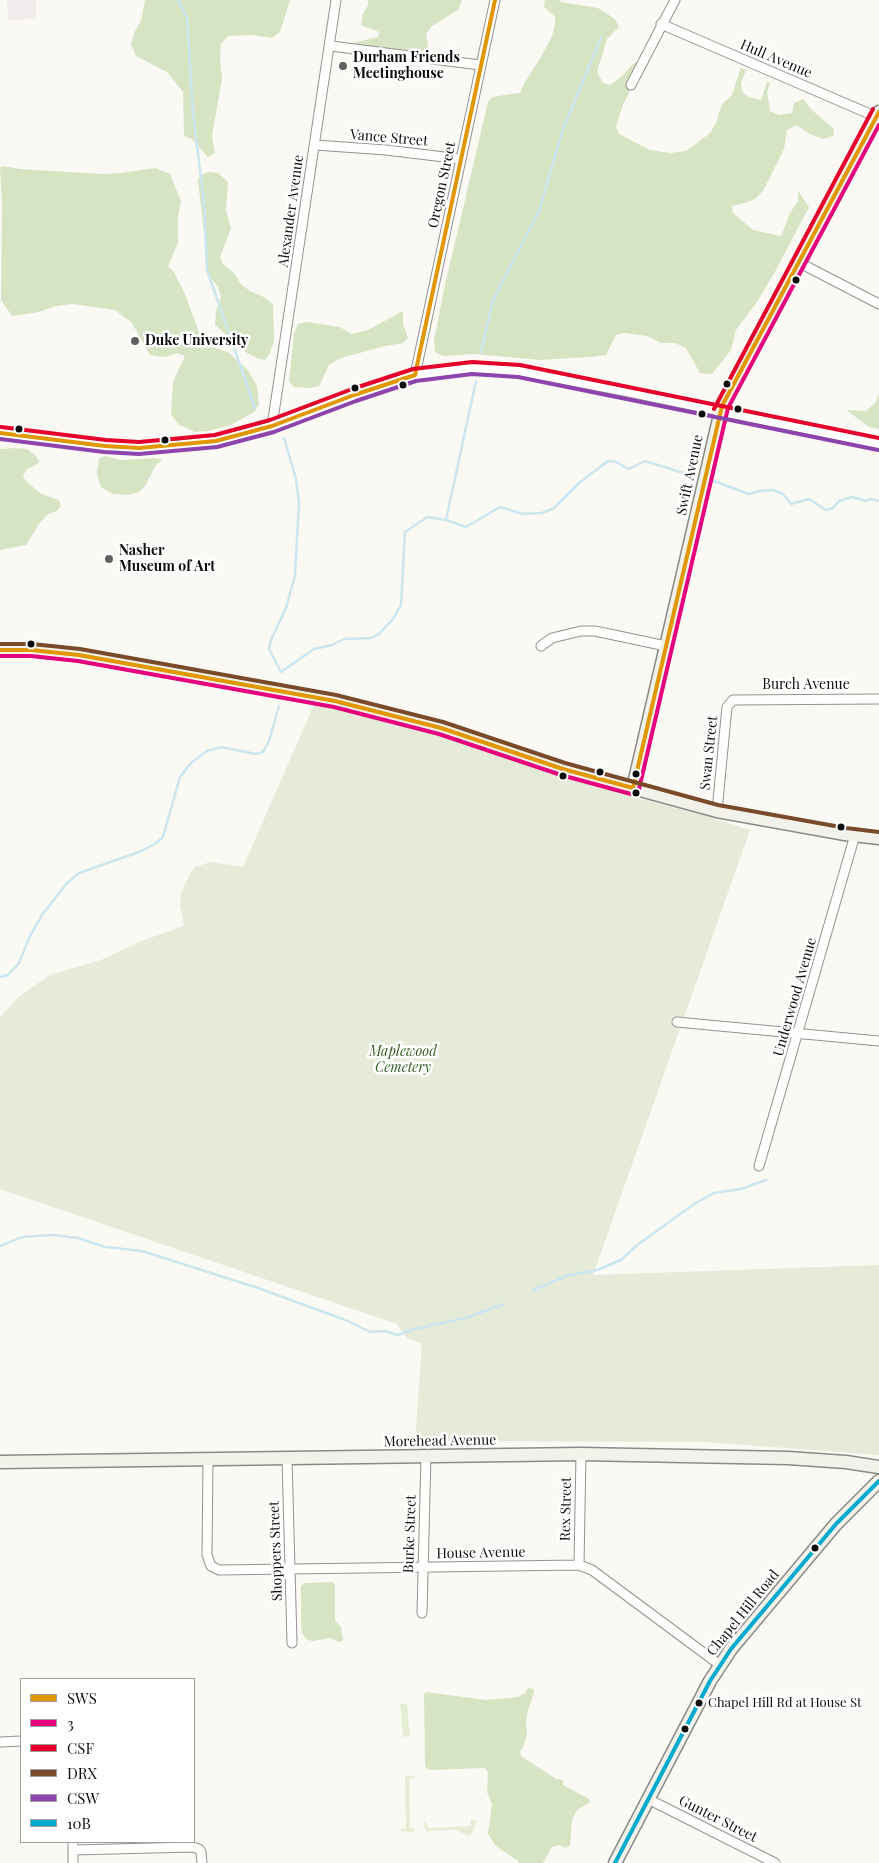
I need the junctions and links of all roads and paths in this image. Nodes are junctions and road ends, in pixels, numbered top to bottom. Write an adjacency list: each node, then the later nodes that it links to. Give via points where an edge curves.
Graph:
1 (336, 0): 5 (street, Alexander Avenue)
2 (495, 0): 6 (street, Oregon Street)
3 (674, 0): 4 (street)
4 (662, 24): 7 (street); 8 (street, Hull Avenue)
5 (331, 46): 6 (street); 9 (street, Alexander Avenue)
6 (480, 65): 10 (street, Oregon Street)
7 (631, 85)
8 (878, 116): 11 (street, Swift Avenue)
9 (314, 145): 10 (street, Vance Street); 15 (street, Alexander Avenue)
10 (462, 159): 13 (street, Oregon Street)
11 (798, 262): 12 (street); 14 (street, Swift Avenue)
12 (879, 304)
13 (415, 375): 14 (street, via 472,368 519,371); 15 (street, via 354,394)
14 (720, 412): 17 (street); 19 (street, Swift Avenue)
15 (272, 426): 16 (street, via 216,441 139,448)
16 (0, 433)
17 (879, 444)
18 (542, 646): 19 (street, via 552,638 595,631)
19 (666, 646): 23 (street, Swift Avenue)
20 (0, 650): 23 (street, via 79,654 335,701 441,728 563,769)
21 (879, 699): 22 (street, Burch Avenue)
22 (733, 700): 24 (street, Swan Street, via 728,707)
23 (633, 788): 24 (street)
24 (717, 810): 25 (street)
25 (855, 835): 26 (street); 28 (street, Underwood Avenue)
26 (879, 838)
27 (677, 1022): 28 (street)
28 (798, 1034): 29 (street); 30 (street, Underwood Avenue)
29 (879, 1041)
30 (759, 1166)
31 (581, 1454): 32 (street, Morehead Avenue); 36 (street, Morehead Avenue, via 788,1458); 40 (street, Rex Street)
32 (426, 1456): 34 (street, Morehead Avenue); 41 (street, Burke Street)
33 (208, 1458): 34 (street, Morehead Avenue); 35 (street, Morehead Avenue); 42 (street, House Avenue, via 207,1555 211,1566 219,1570)
34 (286, 1458): 42 (street, Shoppers Street)
35 (0, 1462)
36 (879, 1467)
37 (879, 1481): 39 (street, Chapel Hill Road)
38 (879, 1490): 39 (street)
39 (858, 1501): 45 (street, Chapel Hill Road)
40 (578, 1565): 41 (street, House Avenue); 45 (street, House Avenue, via 592,1570)
41 (423, 1568): 42 (street, House Avenue); 43 (street, Burke Street)
42 (290, 1570): 44 (street, Shoppers Street)
43 (422, 1613)
44 (292, 1643)
45 (720, 1665): 48 (street, Chapel Hill Road)
46 (20, 1741): 47 (street)
47 (0, 1742)
48 (648, 1799): 52 (street, Chapel Hill Road); 53 (street, Gunter Street)
49 (73, 1846): 50 (street); 51 (street, via 192,1846 199,1849)
50 (73, 1863)
51 (202, 1863)
52 (615, 1863)
53 (775, 1863)

